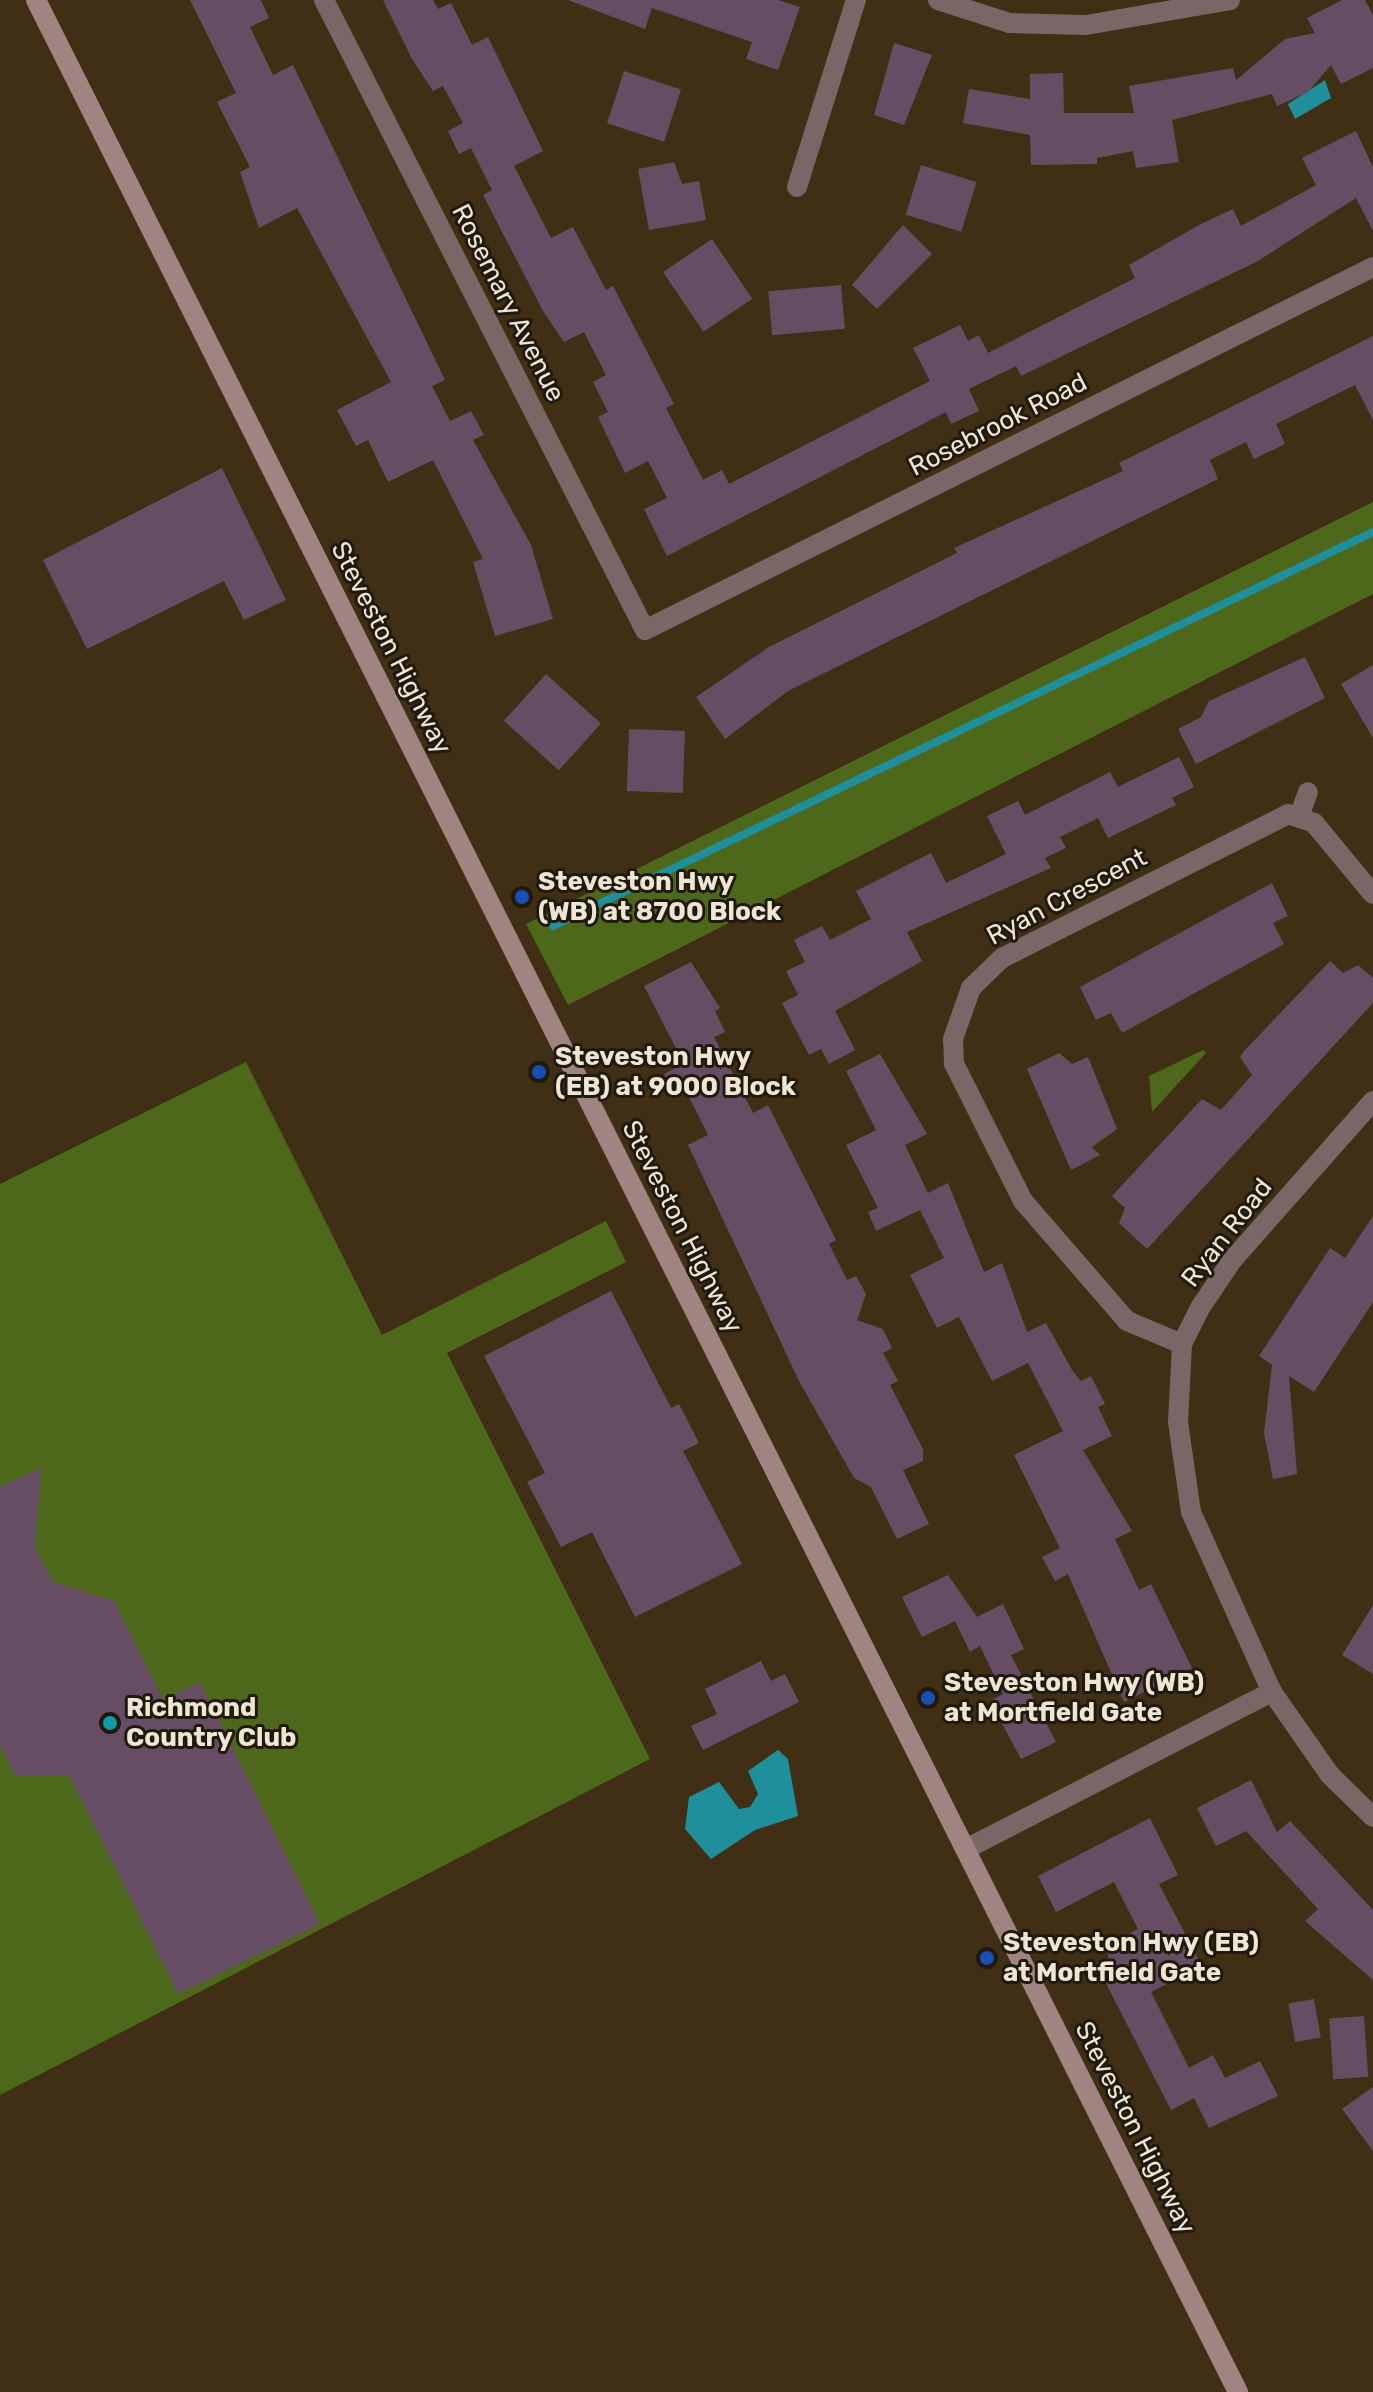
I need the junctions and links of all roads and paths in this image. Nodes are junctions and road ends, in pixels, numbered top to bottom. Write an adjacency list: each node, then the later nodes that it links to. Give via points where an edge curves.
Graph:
1 (36, 0): 16 (main road, Steveston Highway)
2 (324, 0): 8 (street, Rosemary Avenue)
3 (856, 0): 6 (street)
4 (938, 0): 5 (street, via 1009,23 1086,25)
5 (1230, 0)
6 (797, 187)
7 (1373, 267): 8 (street, Rosebrook Road)
8 (645, 630)
9 (1308, 792): 10 (street)
10 (1300, 814): 11 (street); 13 (street, Ryan Crescent, via 1279,817 994,963 971,988 953,1039 954,1064 1032,1213 1127,1321)
11 (1373, 894)
12 (1373, 1101): 13 (street, Ryan Road, via 1233,1259)
13 (1182, 1344): 14 (street, Ryan Road, via 1178,1422 1191,1512)
14 (1272, 1692): 15 (street, Ryan Road, via 1330,1775); 16 (street)
15 (1373, 1817)
16 (966, 1849): 17 (main road, Steveston Highway)
17 (1238, 2392)

